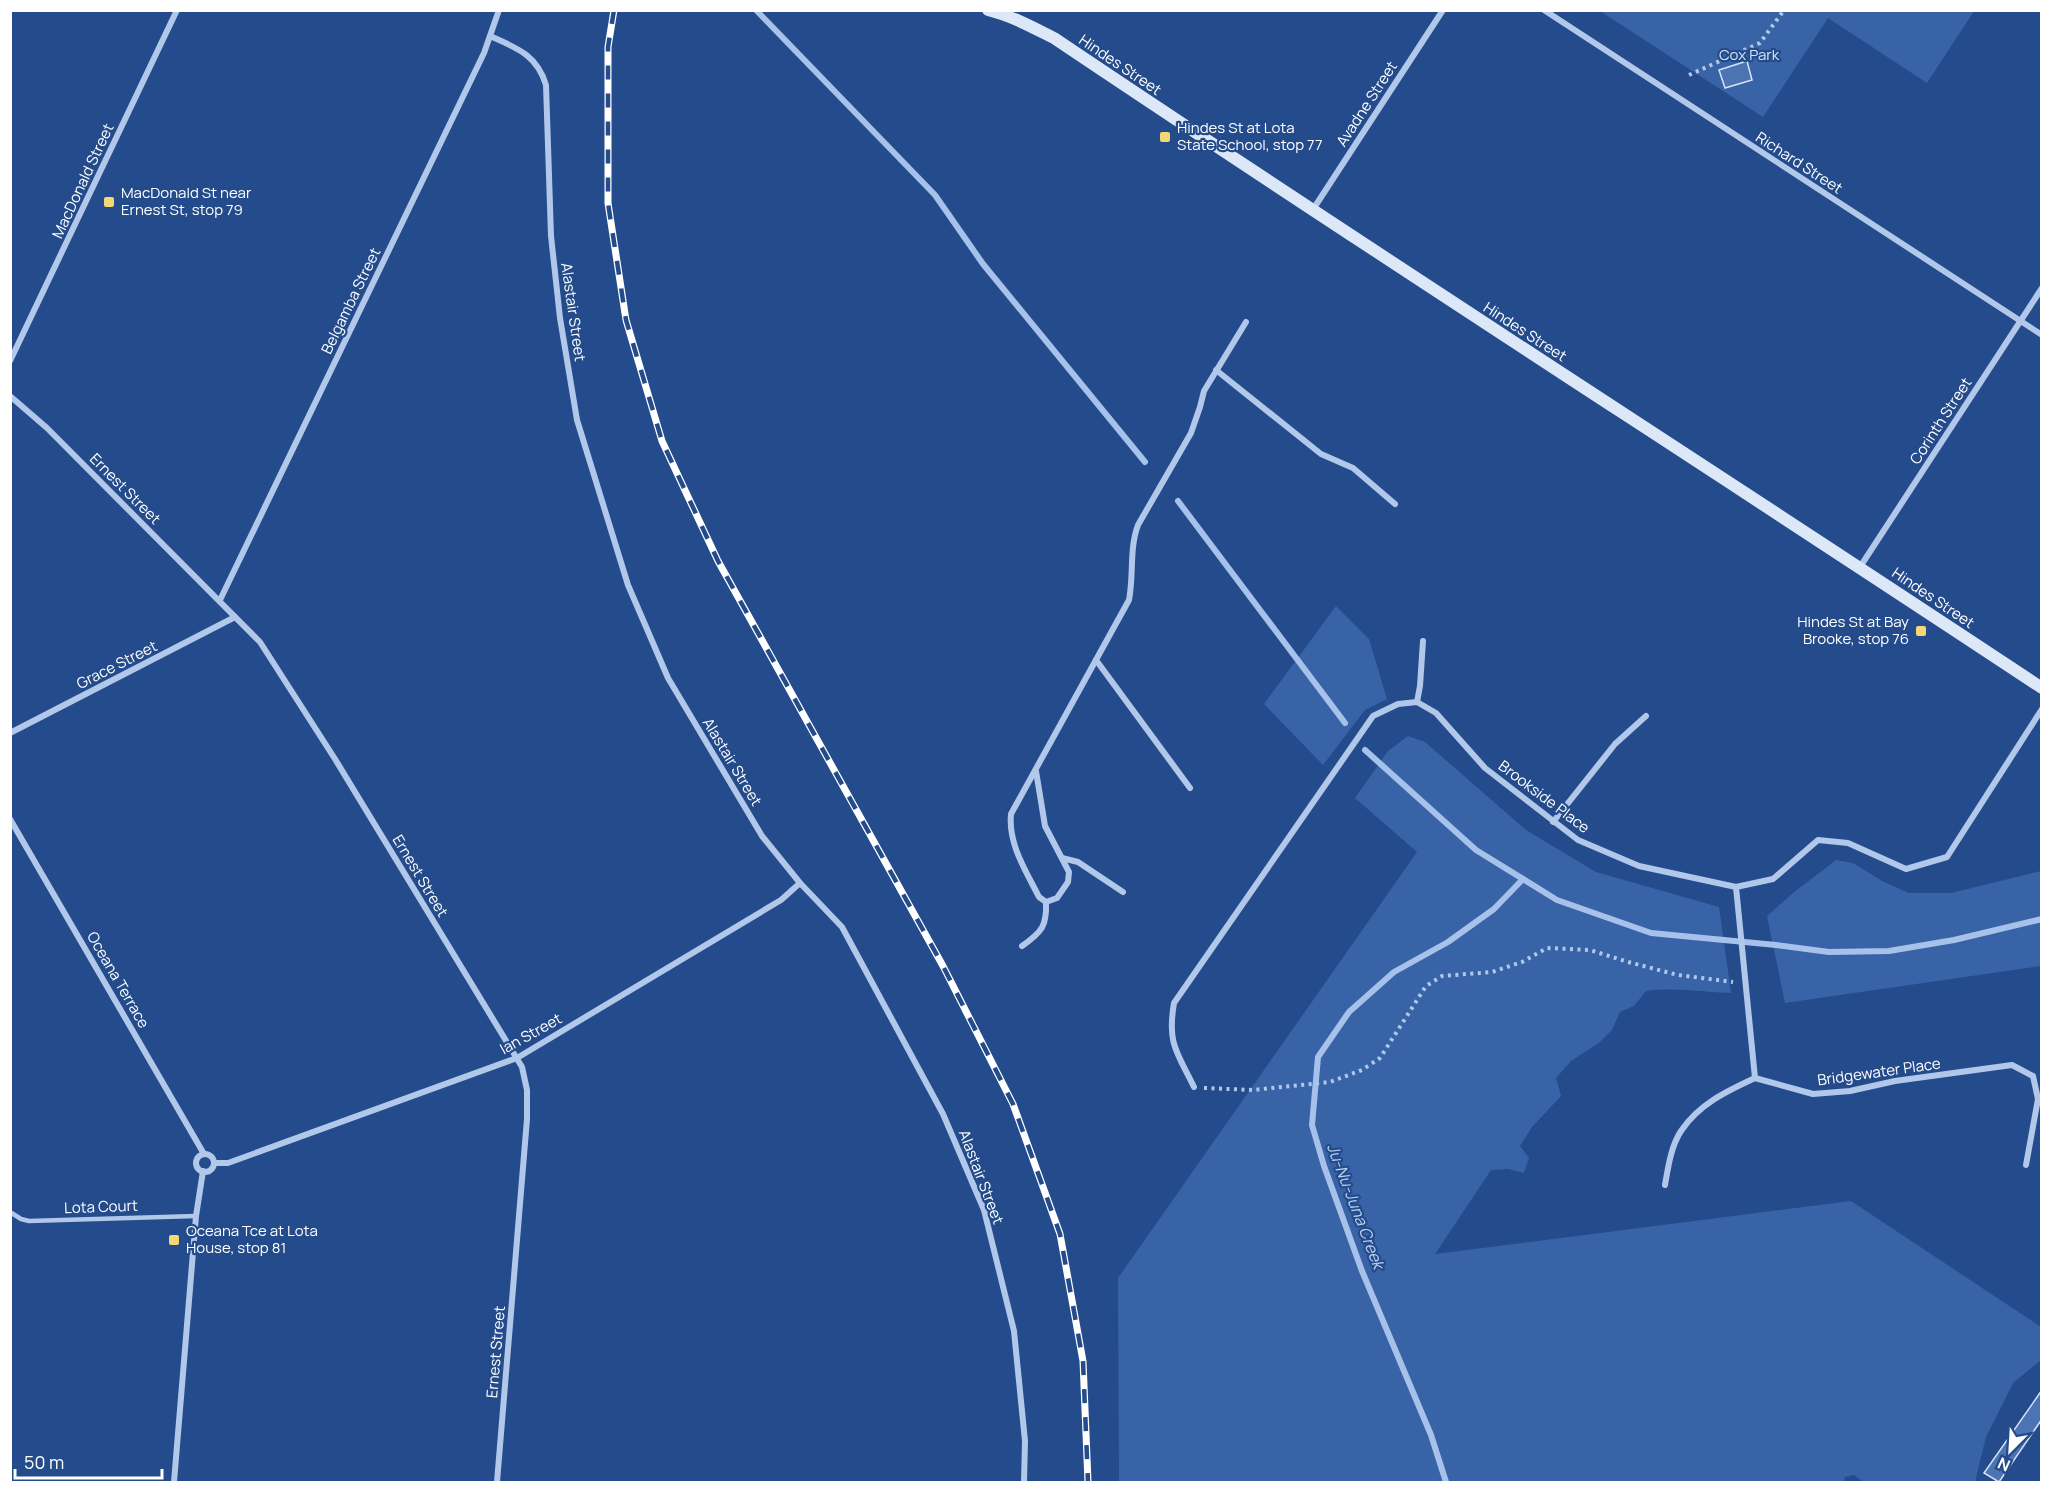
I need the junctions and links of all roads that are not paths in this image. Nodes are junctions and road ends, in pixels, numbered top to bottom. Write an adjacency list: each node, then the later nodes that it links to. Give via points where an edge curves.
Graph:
1 (177, 10): 12 (street, MacDonald Street)
2 (499, 10): 6 (street, Belgamba Street)
3 (988, 10): 7 (street, Hindes Street, via 1054,38)
4 (1443, 10): 7 (street, Avadne Street)
5 (1544, 10): 9 (street, Richard Street)
6 (490, 36): 17 (street, Belgamba Street); 31 (street, Alastair Street, via 531,57 546,85 551,236 560,318 577,420 628,585 668,678 762,836)
7 (1312, 211): 16 (street, Hindes Street)
8 (2042, 288): 9 (street, Corinth Street)
9 (2020, 321): 11 (street, Richard Street); 16 (street, Corinth Street)
10 (1246, 322): 13 (street)
11 (2042, 335)
12 (10, 361)
13 (1216, 370): 15 (street, via 1321,454 1353,468); 20 (street, via 1203,391 1191,433 1138,525 1129,600)
14 (10, 396): 17 (street, Ernest Street)
15 (1395, 504)
16 (1860, 567): 21 (street, Hindes Street)
17 (220, 600): 18 (street, Ernest Street)
18 (235, 617): 25 (street, Grace Street); 36 (street, Ernest Street, via 260,642 335,759)
19 (1423, 641): 22 (street)
20 (1096, 660): 26 (street); 27 (street)
21 (2042, 688)
22 (1417, 702): 29 (street, Brookside Place, via 1436,713 1485,768); 38 (street, via 1398,704 1373,717 1174,1003 1172,1042)
23 (2042, 709): 32 (street, Brookside Place, via 1947,857 1906,869 1848,843 1818,840 1773,879)
24 (1646, 716): 29 (street, via 1615,744)
25 (10, 734)
26 (1036, 771): 30 (street, via 1045,825); 34 (street, via 1011,814 1010,827 1029,877)
27 (1190, 788)
28 (10, 819): 39 (street, Oceana Terrace)
29 (1553, 822): 32 (street, Brookside Place, via 1578,840 1639,866)
30 (1062, 858): 33 (street, via 1078,862); 34 (street, via 1070,872 1068,882 1057,898)
31 (800, 883): 36 (street, Ian Street, via 781,900); 48 (street, Alastair Street, via 842,927 943,1114 984,1210 1014,1331 1025,1441)
32 (1736, 887): 37 (street)
33 (1123, 892)
34 (1046, 902): 35 (street, via 1046,920 1036,936)
35 (1022, 946)
36 (517, 1058): 40 (street, Ian Street, via 228,1163); 47 (street, Ernest Street, via 527,1090 527,1119)
37 (1755, 1078): 41 (street, Bridgewater Place, via 1813,1094 2012,1065 2033,1076 2038,1099); 43 (street, via 1720,1094 1680,1132)
38 (1194, 1087)
39 (204, 1154): 40 (street); 42 (street, via 196,1161)
40 (214, 1163): 42 (street, via 209,1171)
41 (2026, 1165)
42 (203, 1171): 45 (street)
43 (1665, 1185)
44 (10, 1212): 45 (lane, Lota Court, via 29,1221)
45 (196, 1216): 46 (street)
46 (174, 1482)
47 (497, 1482)
48 (1024, 1482)

